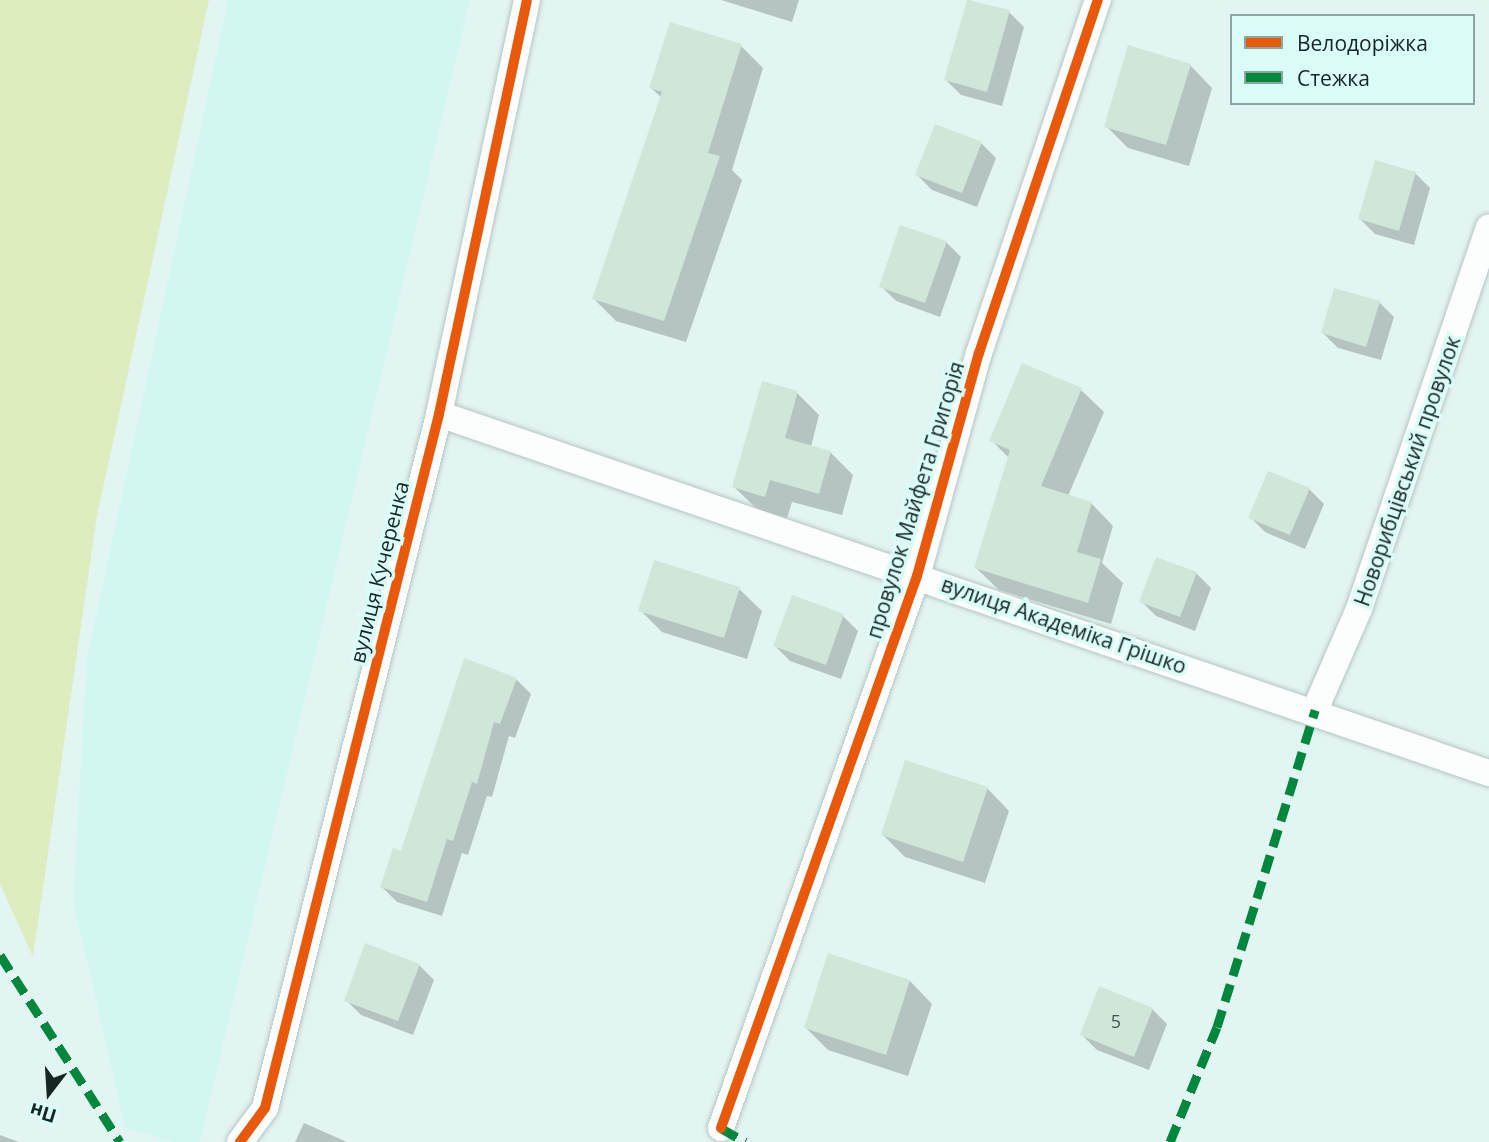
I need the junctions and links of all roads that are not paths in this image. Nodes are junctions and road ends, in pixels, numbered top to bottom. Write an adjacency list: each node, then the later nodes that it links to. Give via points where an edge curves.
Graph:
1 (527, 0): 4 (street, вулиця Кучеренка)
2 (1098, 0): 5 (street, провулок Майфета Григорія, via 979,353)
3 (1489, 228): 6 (street, Новорибцівський провулок, via 1359,608)
4 (439, 414): 5 (street, вулиця Академіка Грішко); 9 (street, вулиця Кучеренка, via 265,1108)
5 (917, 576): 6 (street, вулиця Академіка Грішко); 8 (street, провулок Майфета Григорія)
6 (1315, 710): 7 (street, вулиця Академіка Грішко)
7 (1489, 773)
8 (721, 1128)
9 (240, 1142)

